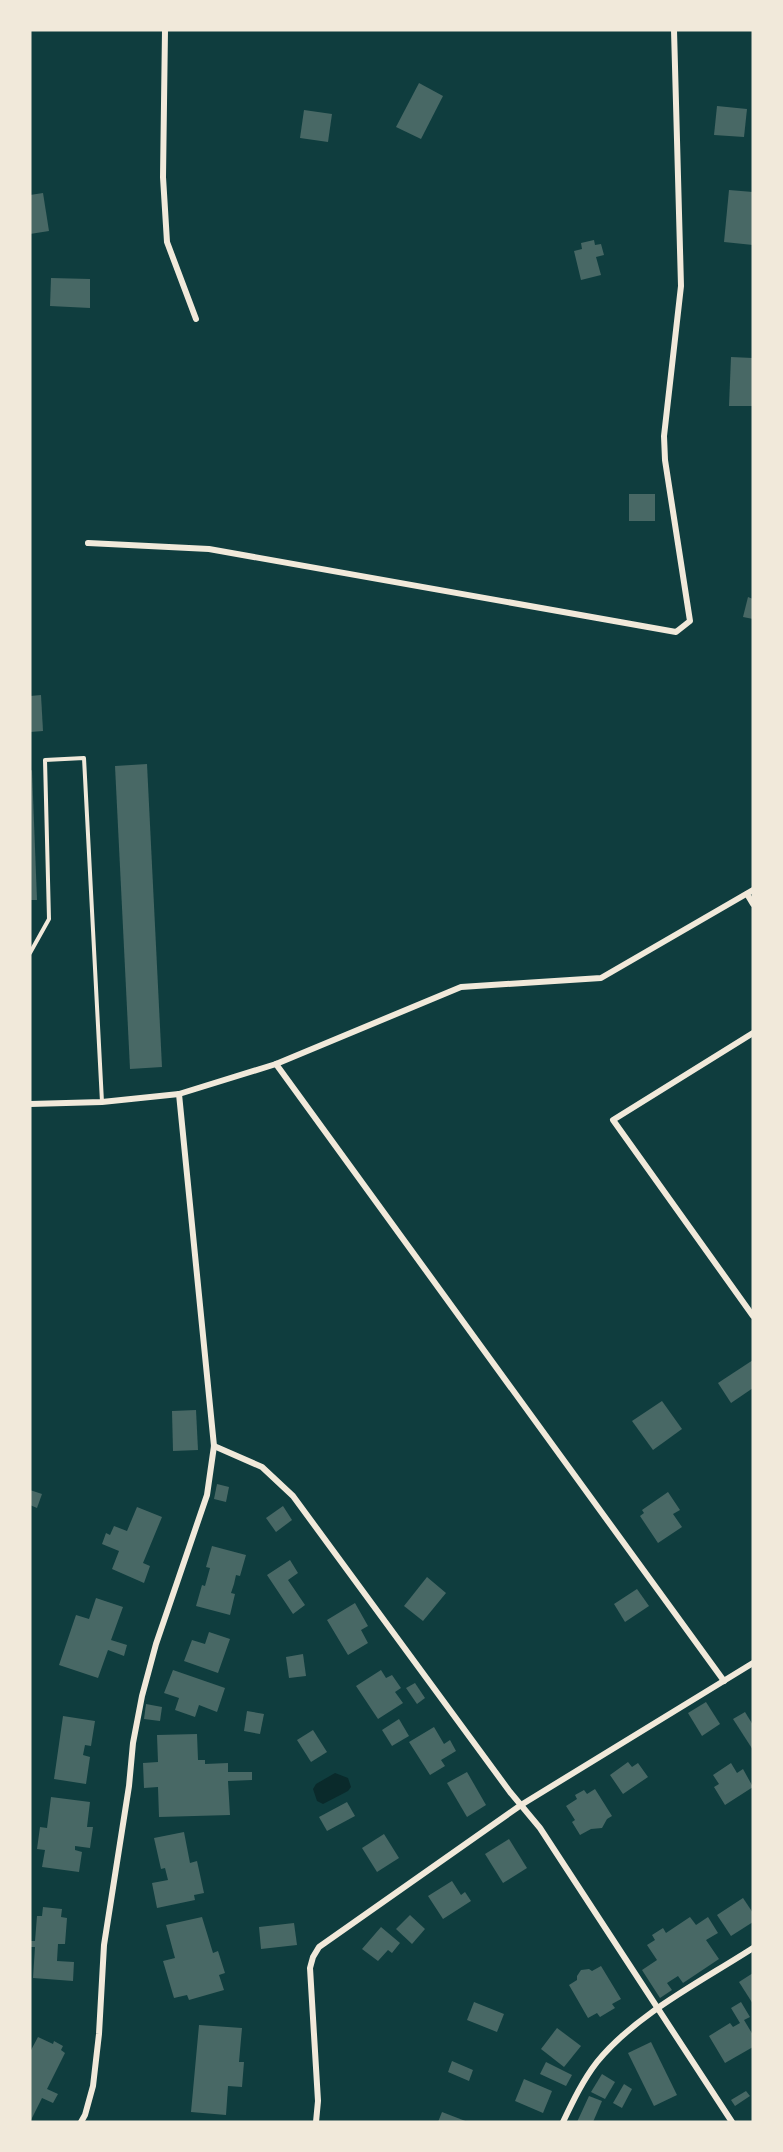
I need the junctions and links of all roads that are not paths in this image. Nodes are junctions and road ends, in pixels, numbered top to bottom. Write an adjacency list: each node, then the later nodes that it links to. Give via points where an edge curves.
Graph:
1 (165, 30): 3 (street, via 163,177 167,242)
2 (674, 30): 4 (street, via 681,286 664,436 690,621 676,632 209,549)
3 (196, 319)
4 (88, 543)
5 (753, 890): 6 (street)
6 (747, 894): 7 (street); 10 (street, via 601,978 461,987)
7 (753, 904)
8 (30, 953): 12 (lane, via 49,919 45,760 84,758)
9 (753, 1033): 14 (street, via 613,1120)
10 (276, 1064): 11 (street); 17 (street)
11 (179, 1094): 12 (street); 15 (street)
12 (102, 1102): 13 (street)
13 (30, 1104)
14 (753, 1316)
15 (214, 1446): 18 (street, via 262,1467 293,1496); 21 (street, via 207,1495 156,1644 132,1743 104,1945 93,2086)
16 (753, 1663): 17 (street)
17 (724, 1681): 18 (street)
18 (521, 1805): 20 (street, via 540,1828); 22 (street, via 319,1947 310,1968)
19 (753, 1948): 20 (street)
20 (657, 2009): 23 (street, via 618,2039 596,2063); 24 (street)
21 (81, 2122)
22 (316, 2122)
23 (563, 2122)
24 (732, 2122)

